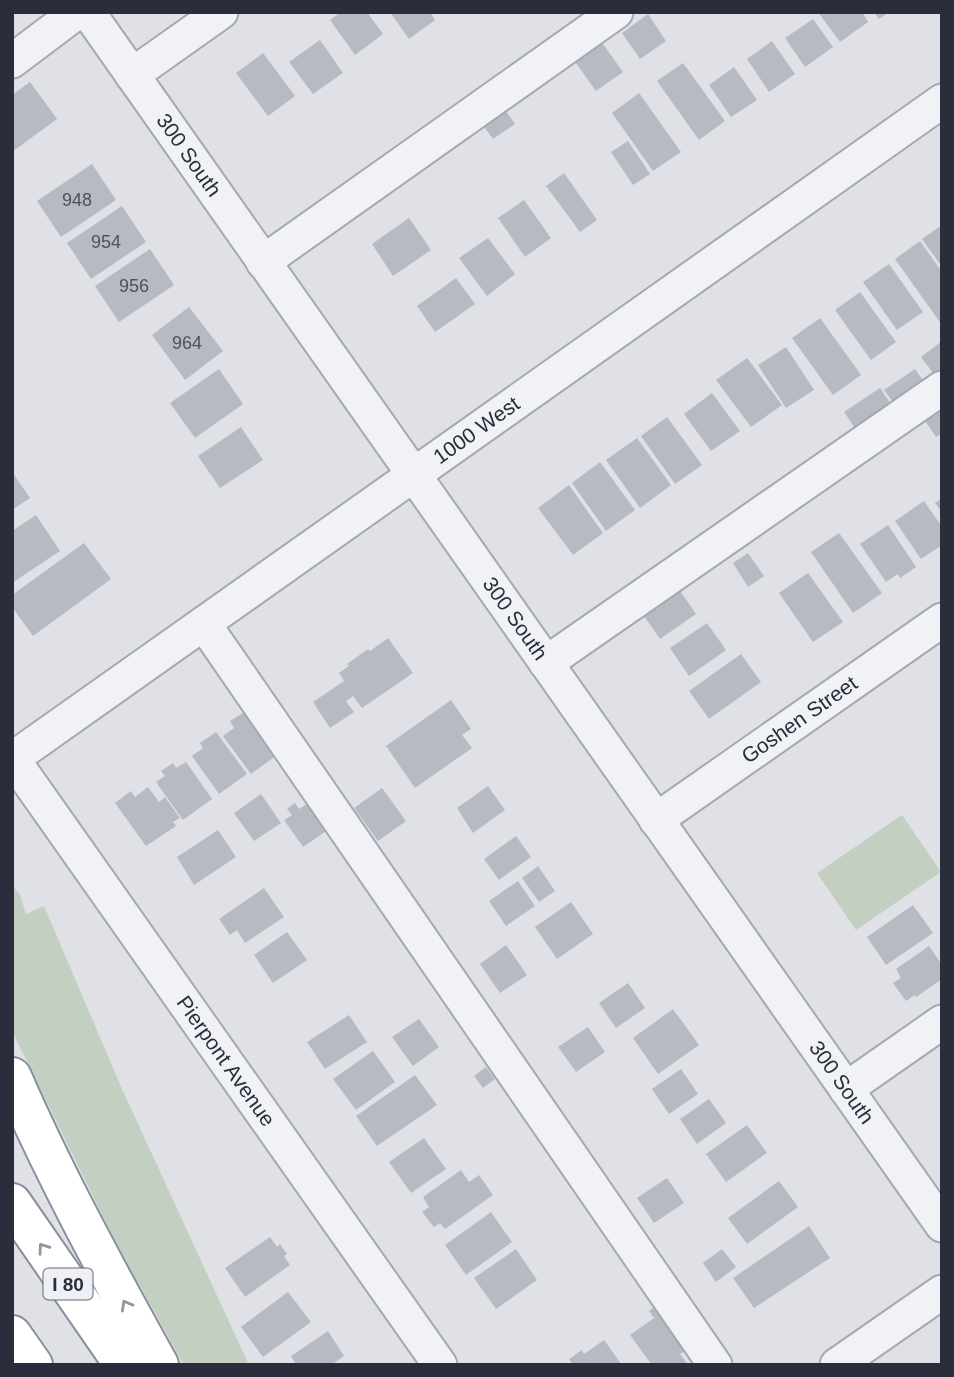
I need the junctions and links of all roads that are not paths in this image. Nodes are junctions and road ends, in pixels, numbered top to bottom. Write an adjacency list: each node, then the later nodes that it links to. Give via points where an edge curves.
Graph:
1 (77, 12): 5 (street)
2 (88, 12): 6 (street, 300 South)
3 (221, 12): 6 (street)
4 (616, 12): 8 (street)
5 (12, 61)
6 (132, 75): 8 (street, 300 South)
7 (942, 101): 10 (street, 1000 West)
8 (263, 262): 10 (street, 300 South)
9 (942, 388): 13 (street)
10 (414, 475): 12 (street, 1000 West); 13 (street, 300 South)
11 (942, 620): 15 (street, Goshen Street)
12 (204, 624): 14 (street, 1000 West); 27 (street)
13 (546, 663): 15 (street, 300 South)
14 (12, 759): 26 (street, Pierpont Avenue)
15 (656, 820): 18 (street, 300 South)
16 (942, 1022): 18 (street)
17 (12, 1077): 25 (highway, one-way to 17)
18 (846, 1089): 20 (street, 300 South)
19 (12, 1203): 24 (highway, I 80, one-way to 19)
20 (942, 1225)
21 (942, 1292): 28 (street)
22 (12, 1335): 23 (highway)
23 (33, 1365)
24 (124, 1365)
25 (159, 1365)
26 (440, 1365)
27 (715, 1365)
28 (837, 1365)

